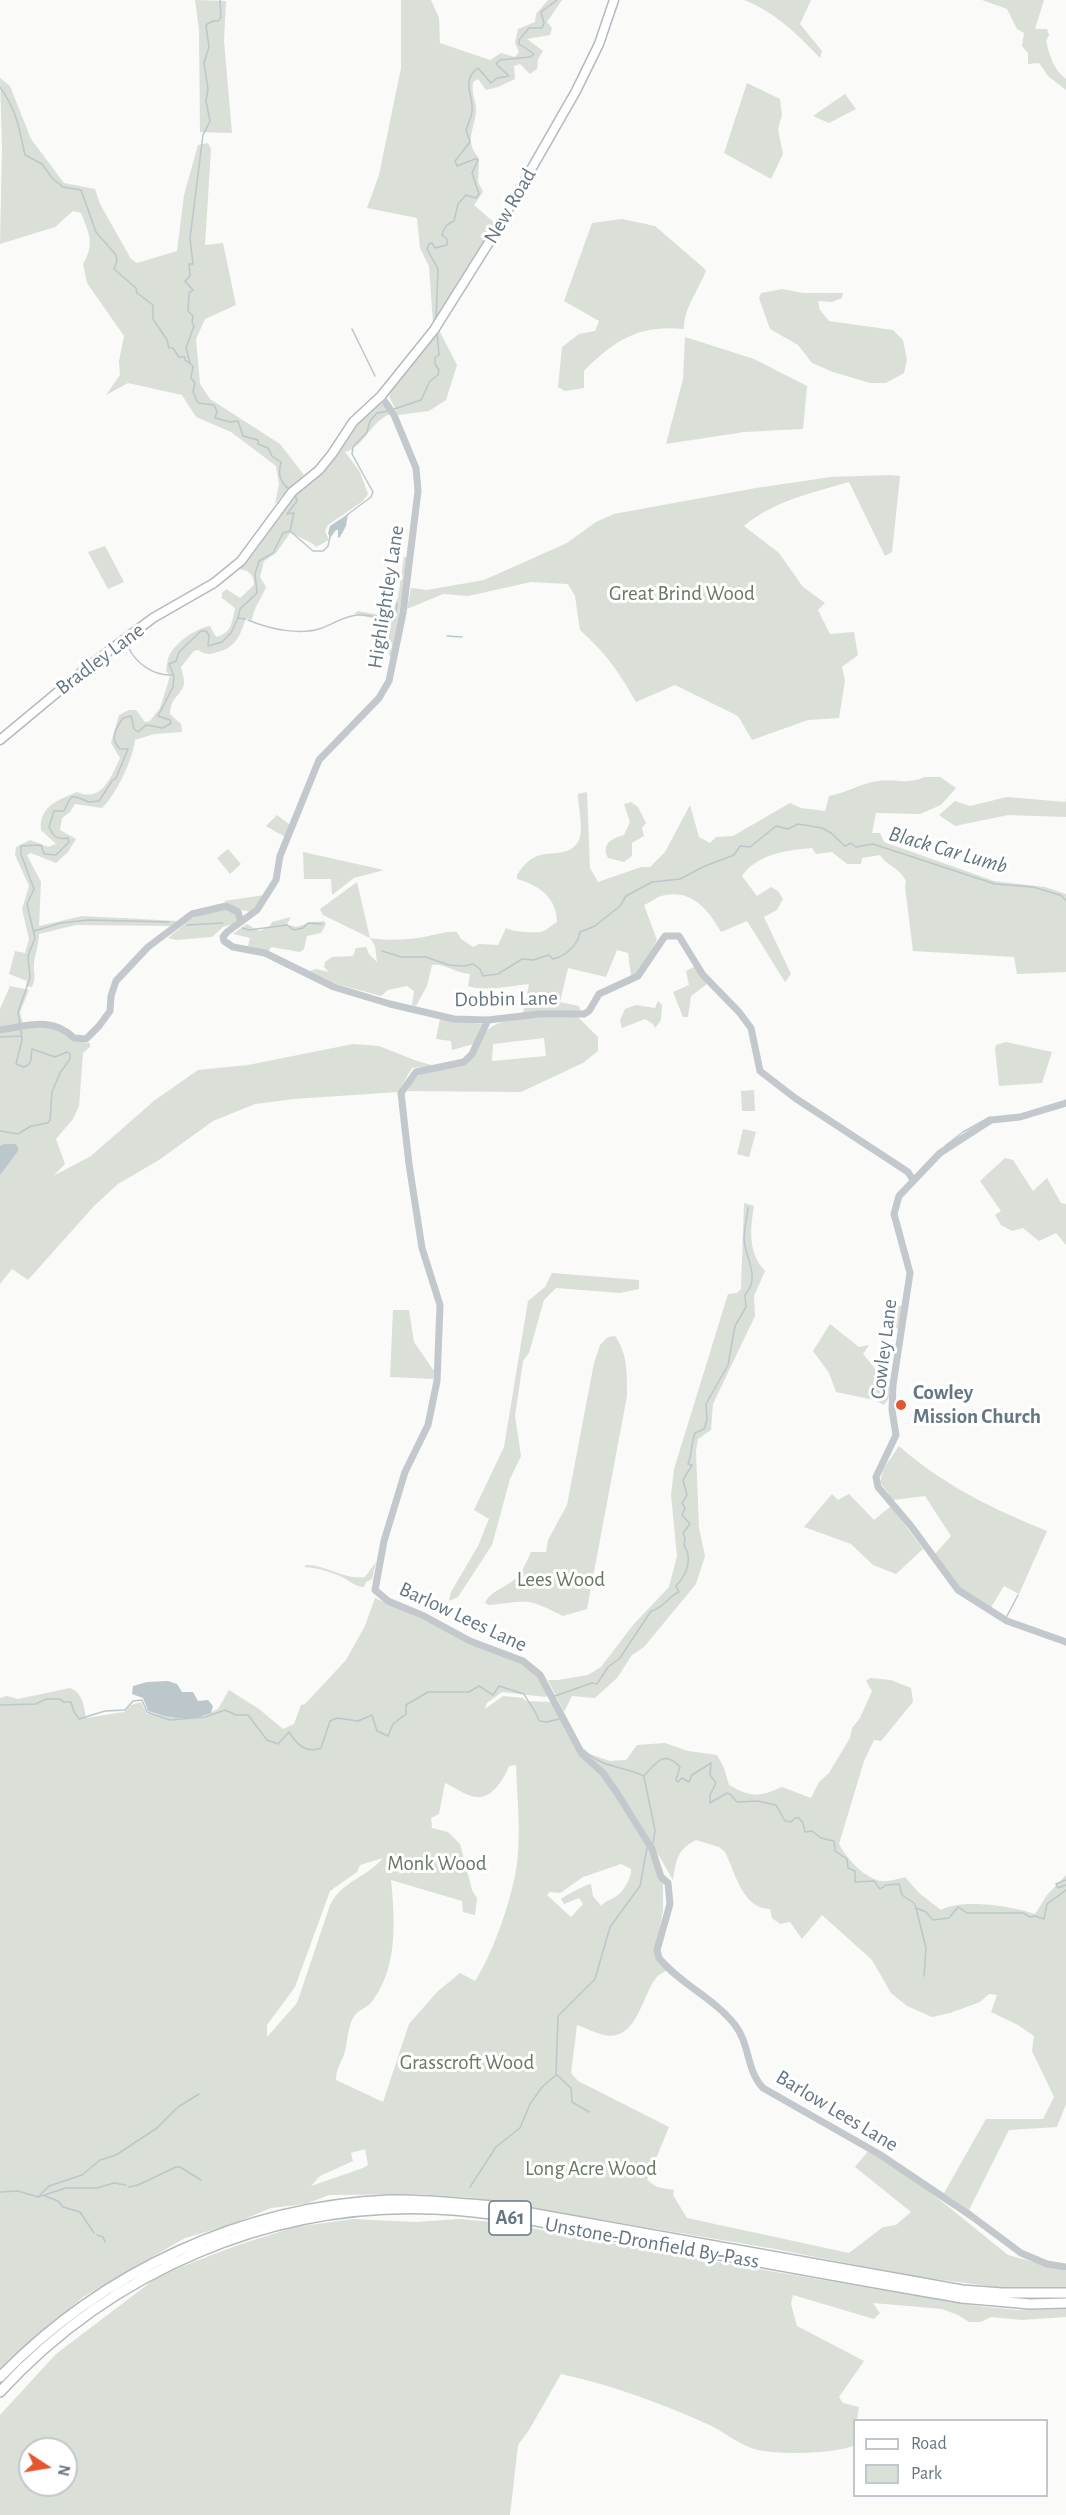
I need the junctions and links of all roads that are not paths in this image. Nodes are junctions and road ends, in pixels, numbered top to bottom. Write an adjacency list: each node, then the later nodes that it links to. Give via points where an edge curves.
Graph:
1 (614, 0): 2 (main road, New Road, via 599,44 566,110 488,244 436,326)
2 (381, 396): 3 (main road, Bradley Lane, via 353,422 319,470 292,492 241,561 210,585 153,618); 5 (street, Highlightley Lane, via 416,468 418,491 408,582 389,681 379,698 320,760 280,856 276,880)
3 (0, 740)
4 (238, 912): 5 (street); 6 (street); 8 (street, via 226,906 192,914 147,947 116,981 110,1011 86,1039 74,1038 60,1026 49,1024)
5 (252, 914): 6 (street, Highlightley Lane)
6 (241, 922): 7 (street, Dobbin Lane, via 223,937 226,945 265,953 334,987 390,1004 454,1019)
7 (488, 1020): 11 (street, Dobbin Lane, via 584,1014 599,994 638,976 665,936 679,936 703,975 751,1028 760,1071); 14 (street, Barlow Lees Lane, via 464,1062 416,1072 401,1093 422,1248 440,1305 437,1381 428,1425 405,1472 384,1541 375,1590 388,1601 470,1641 523,1661 540,1675 582,1754 603,1773 648,1842 661,1877 668,1883 670,1904 658,1958 734,2024 746,2046 754,2076 763,2088 873,2150 1021,2253)
8 (0, 1029)
9 (1066, 1103): 10 (street, Cowley Lane, via 1020,1117 991,1120 951,1145)
10 (921, 1171): 11 (street); 12 (street, Cowley Lane)
11 (908, 1172): 12 (street, Dobbin Lane)
12 (913, 1179): 13 (street, Cowley Lane, via 895,1207 910,1273 893,1384 896,1436 877,1472 876,1482 958,1590 1007,1622)
13 (1066, 1642)
14 (1066, 2267)
15 (1066, 2293): 17 (highway, Unstone-Dronfield By-Pass / A61, via 962,2290 491,2206 434,2200 357,2203 271,2217 191,2244 103,2291)
16 (1066, 2303): 18 (highway, Unstone-Dronfield By-Pass / A61, via 962,2298 476,2212 360,2210 232,2238 154,2272 76,2323)
17 (0, 2377)
18 (0, 2392)

